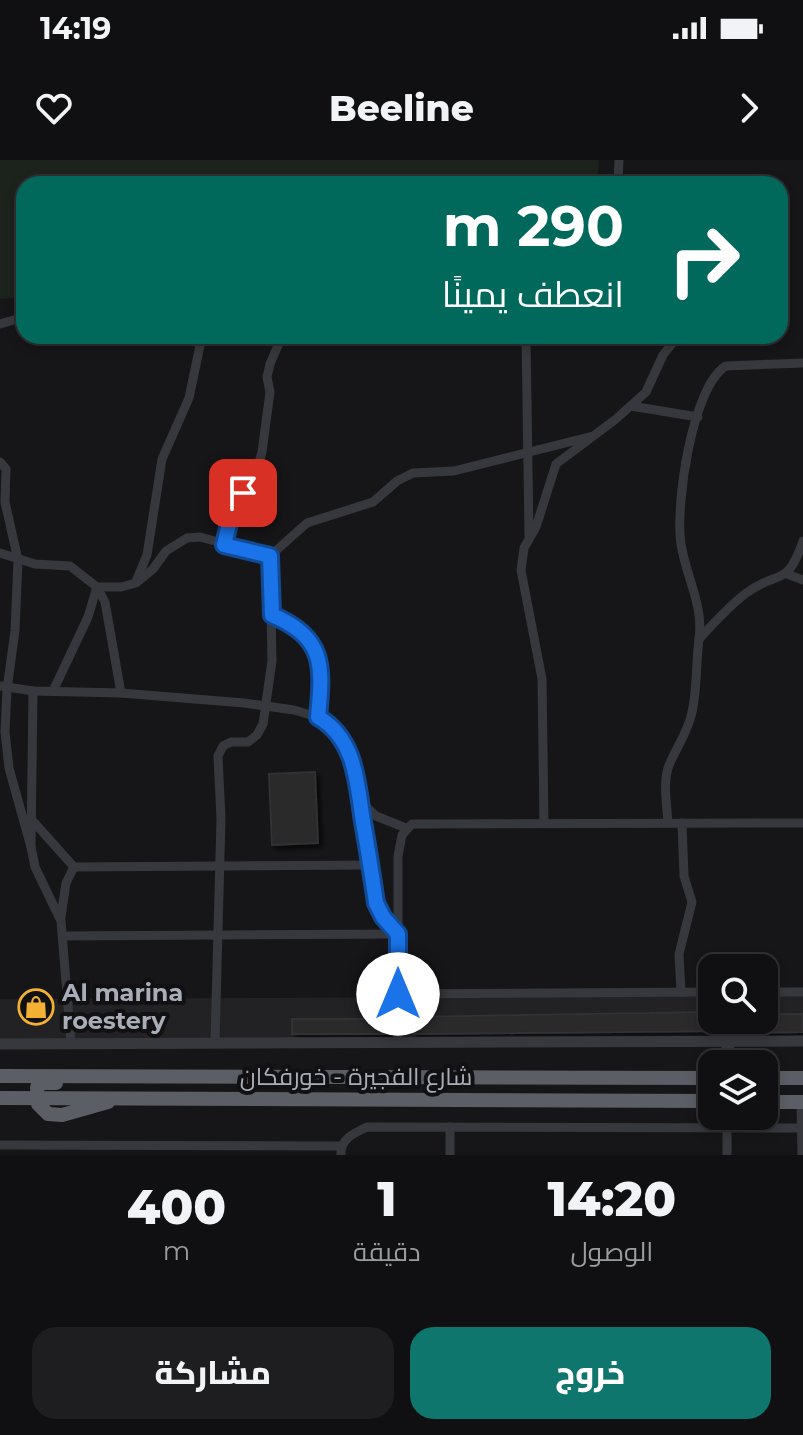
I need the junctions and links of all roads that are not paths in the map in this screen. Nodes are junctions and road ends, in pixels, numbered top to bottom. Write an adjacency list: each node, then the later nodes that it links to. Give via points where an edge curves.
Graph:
1 (200, 344): 19 (street, via 189,398 162,459 147,555)
2 (279, 344): 13 (street, via 267,377 262,452 232,511)
3 (526, 344): 9 (street)
4 (670, 344): 6 (street, via 646,392)
5 (803, 363): 7 (street, via 726,366 710,381)
6 (631, 406): 7 (street); 8 (street)
7 (698, 417): 22 (street, via 683,471 680,531 700,611)
8 (593, 436): 9 (street); 11 (street, via 556,464)
9 (527, 451): 11 (street); 15 (street, via 454,471 413,473 373,502 307,523)
10 (0, 462): 16 (street, via 6,469 5,502)
11 (529, 539): 31 (street, via 521,570 542,679)
12 (803, 541): 17 (street)
13 (224, 545): 15 (street); 19 (street, via 187,538 166,551)
14 (0, 553): 16 (street)
15 (270, 556): 21 (street)
16 (18, 560): 20 (street, via 70,566); 23 (street, via 15,631)
17 (787, 574): 18 (street); 22 (street, via 748,592)
18 (803, 580)
19 (136, 583): 20 (street)
20 (97, 587): 25 (street); 26 (street, via 105,602)
21 (272, 615): 27 (street); 28 (street, via 293,624 315,647 321,666)
22 (699, 639): 32 (street, via 693,710 668,770)
23 (3, 688): 24 (street); 36 (street, via 9,768)
24 (33, 691): 25 (street); 30 (street)
25 (53, 691): 26 (street)
26 (121, 693): 27 (street)
27 (266, 706): 28 (street); 39 (street, via 257,735 223,746 218,756)
28 (318, 717): 29 (street, via 349,752)
29 (360, 801): 35 (street, via 376,816); 37 (street)
30 (32, 820): 36 (street); 38 (street)
31 (544, 823): 32 (street); 35 (street, via 427,823)
32 (668, 823): 33 (street)
33 (682, 823): 34 (street); 44 (street, via 684,876 692,902 679,954)
34 (803, 823)
35 (406, 828): 42 (street, via 399,844)
36 (31, 847): 40 (street)
37 (370, 865): 39 (street); 42 (street, via 376,903)
38 (74, 867): 39 (street); 40 (street, via 66,883)
39 (217, 867): 41 (street)
40 (61, 921): 43 (street)
41 (216, 934): 42 (street); 43 (street); 52 (street)
42 (398, 934): 48 (street)
43 (64, 936): 54 (street)
44 (681, 992): 45 (street); 48 (street)
45 (698, 992)
46 (778, 992): 47 (street)
47 (803, 992)
48 (398, 994): 53 (street)
49 (726, 1034): 50 (street)
50 (726, 1041): 51 (street); 53 (street); 56 (street); 57 (street)
51 (803, 1041)
52 (215, 1042): 53 (street); 54 (street)
53 (398, 1042)
54 (71, 1043): 55 (street)
55 (0, 1044)
56 (726, 1050)
57 (731, 1050)
58 (0, 1076): 59 (highway, شارع الفجيرة - خورفكان)
59 (94, 1076): 60 (highway, شارع الفجيرة - خورفكان); 63 (highway, via 86,1083 41,1083)
60 (698, 1076)
61 (778, 1078): 62 (highway)
62 (803, 1078)
63 (37, 1097): 64 (highway); 65 (highway, شارع الفجيرة - خورفكان, via 42,1110 55,1116 124,1097)
64 (0, 1098)
65 (698, 1101)
66 (778, 1102): 67 (highway)
67 (802, 1102): 71 (street)
68 (450, 1127): 69 (street); 74 (street, via 367,1127 347,1138); 75 (street)
69 (698, 1128)
70 (778, 1128): 71 (street)
71 (802, 1128): 77 (street)
72 (727, 1130): 76 (street)
73 (7, 1148): 74 (street)
74 (340, 1151)
75 (450, 1155)
76 (727, 1155)
77 (802, 1155)

